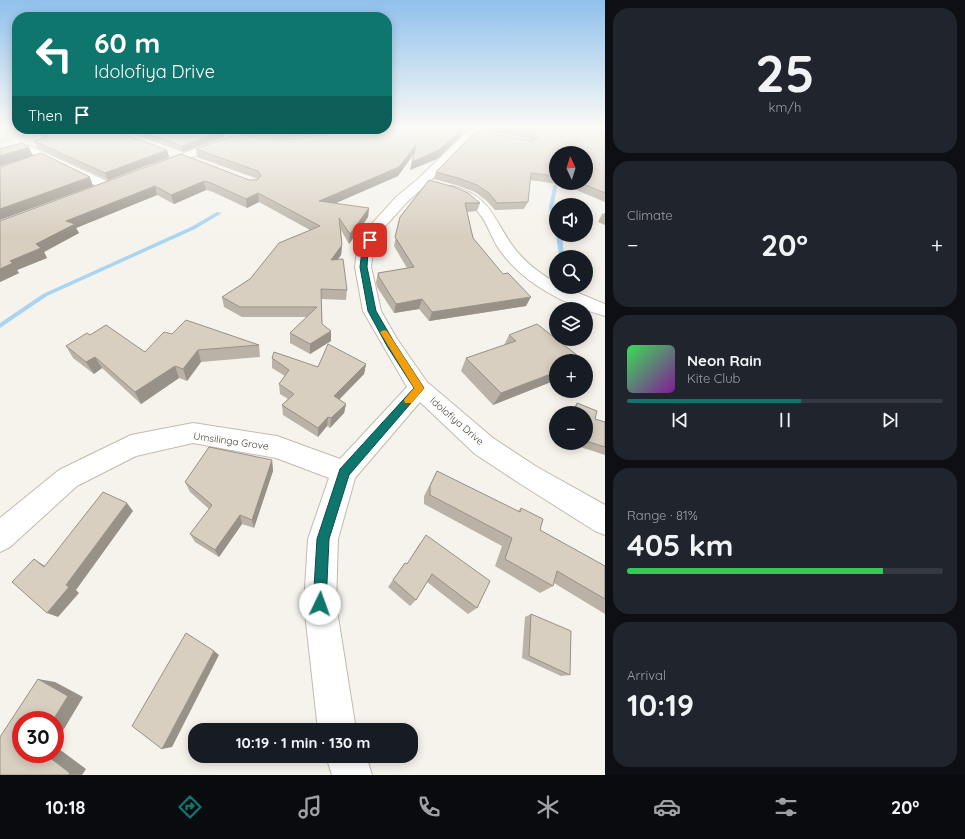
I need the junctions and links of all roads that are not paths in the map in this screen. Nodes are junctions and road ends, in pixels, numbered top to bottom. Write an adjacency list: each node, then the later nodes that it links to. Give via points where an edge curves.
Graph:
1 (59, 163): 6 (street, via 111,185)
2 (168, 163): 4 (street)
3 (442, 163): 5 (street, Idolofiya Drive)
4 (144, 172)
5 (422, 182): 7 (street, via 456,191 477,202 487,212 513,257 525,269 573,298); 8 (street, Idolofiya Drive, via 401,200 374,230 365,250 363,267 372,311)
6 (92, 192)
7 (605, 310)
8 (419, 388): 9 (street); 10 (street, Idolofiya Drive, via 484,446)
9 (344, 472): 11 (street, Umsilinga Grove, via 277,447 193,434 132,446 68,478); 12 (street, via 323,539 320,604)
10 (605, 521)
11 (0, 537)
12 (336, 723)
13 (348, 763): 14 (street)
14 (352, 775)

